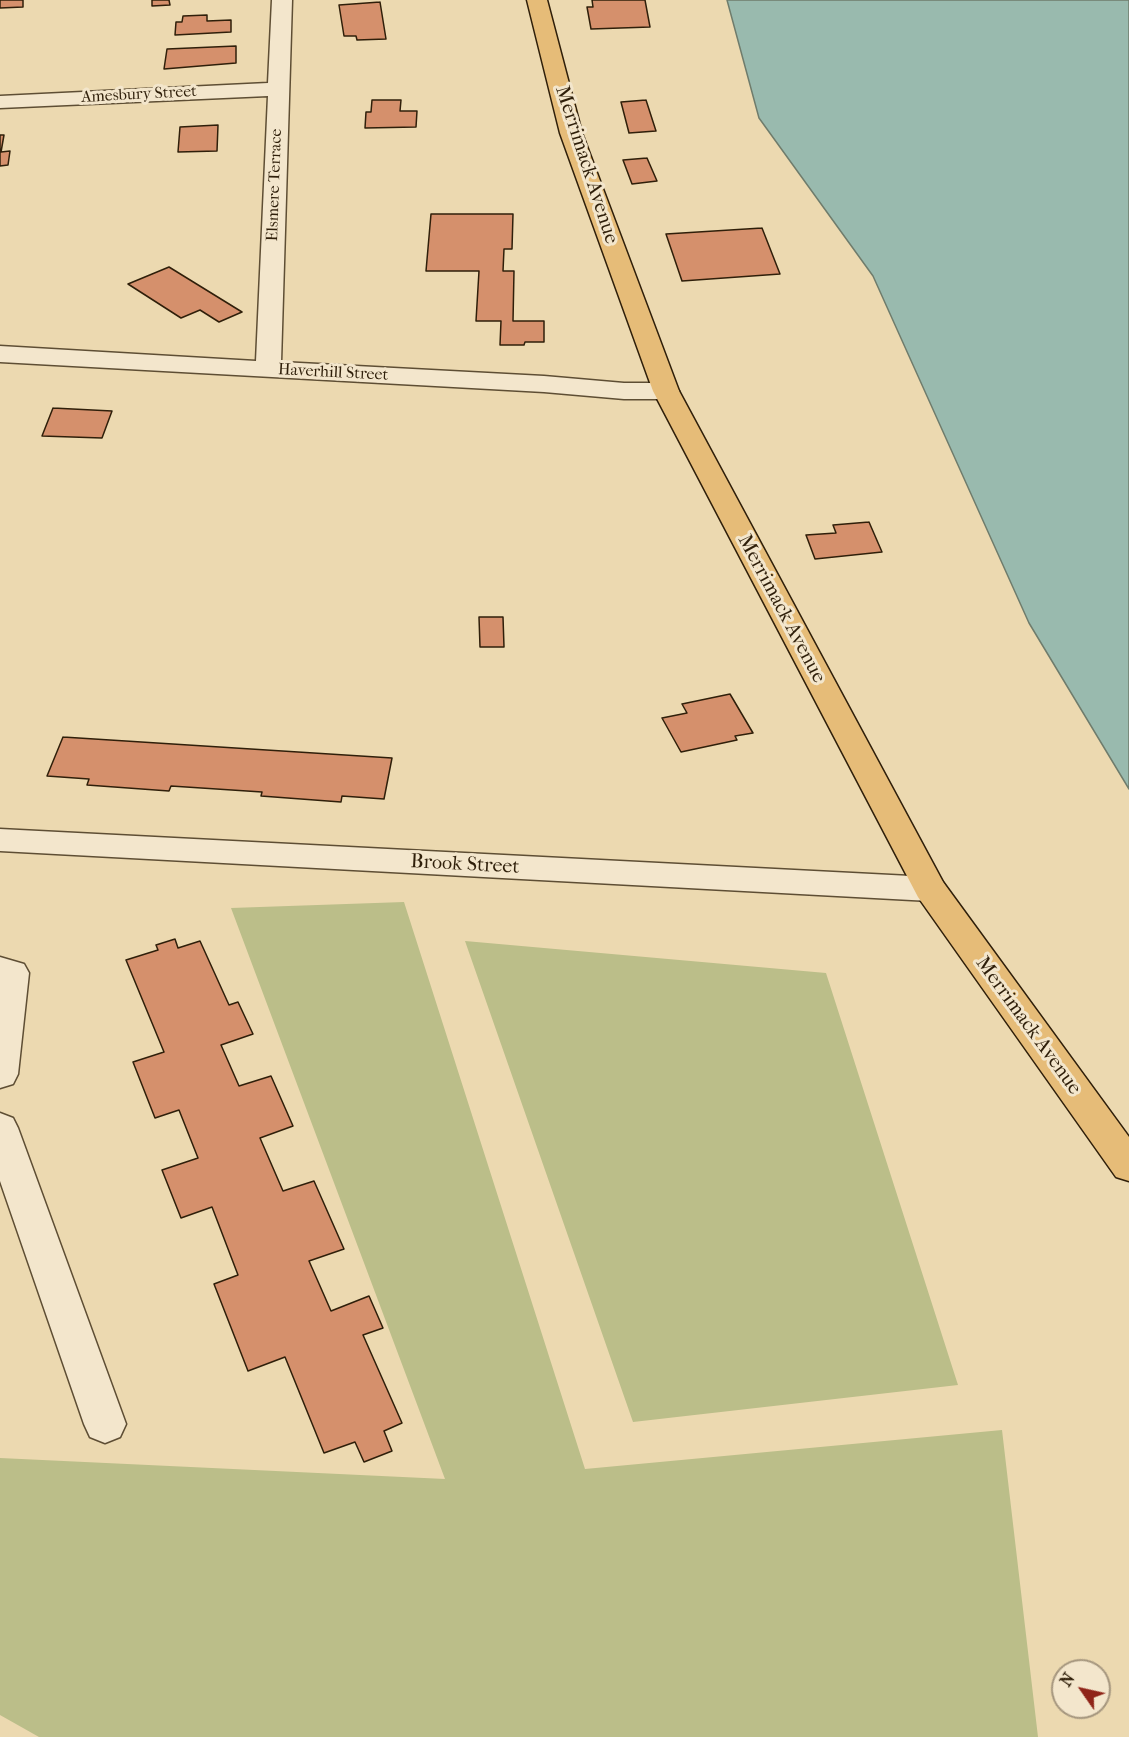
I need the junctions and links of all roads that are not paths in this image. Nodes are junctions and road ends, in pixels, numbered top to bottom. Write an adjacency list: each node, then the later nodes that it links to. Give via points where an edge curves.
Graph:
1 (282, 0): 3 (street, Elsmere Terrace)
2 (537, 0): 7 (main road, Merrimack Avenue, via 571,133)
3 (278, 88): 4 (street, Amesbury Street); 6 (street, Elsmere Terrace)
4 (0, 102)
5 (0, 354): 6 (street, Haverhill Street)
6 (268, 370): 7 (street, Haverhill Street, via 544,384 624,392)
7 (666, 391): 9 (main road, Merrimack Avenue)
8 (0, 840): 9 (street, Brook Street)
9 (930, 889): 13 (main road, Merrimack Avenue)
10 (0, 969): 11 (street, via 12,973)
11 (0, 1074)
12 (0, 1128): 14 (street)
13 (1129, 1166)
14 (105, 1424)

